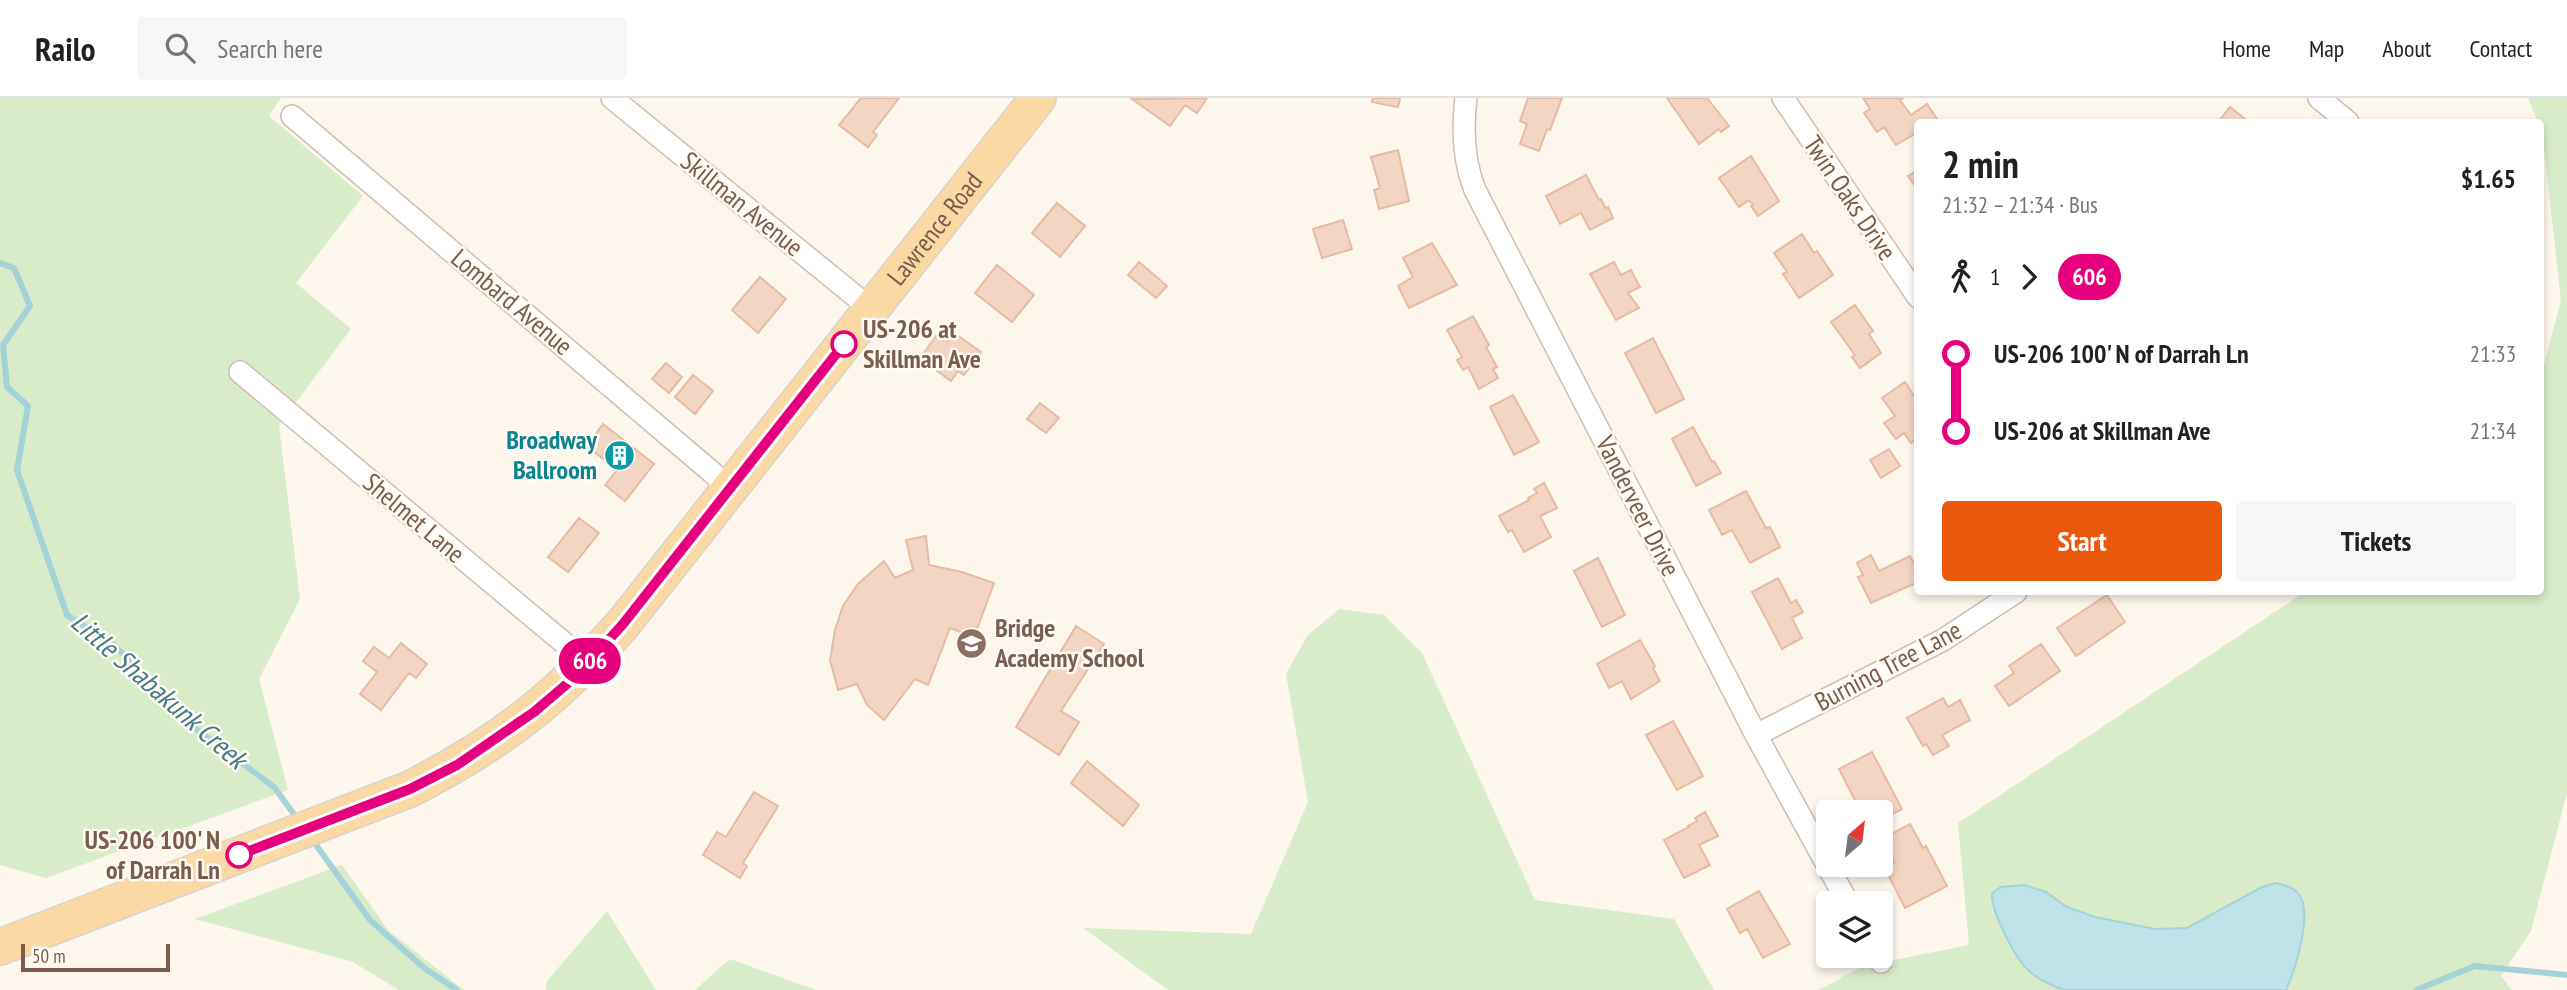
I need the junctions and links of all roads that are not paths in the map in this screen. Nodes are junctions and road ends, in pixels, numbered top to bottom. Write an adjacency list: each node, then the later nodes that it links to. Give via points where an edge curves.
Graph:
1 (612, 98): 9 (street, Skillman Avenue)
2 (1038, 98): 9 (main road, Lawrence Road)
3 (1466, 98): 14 (street, Vanderveer Drive, via 1464,154 1475,190)
4 (1783, 98): 8 (street, Twin Oaks Drive)
5 (2319, 98): 7 (street)
6 (292, 116): 11 (street, Lombard Avenue)
7 (2344, 119)
8 (1914, 291)
9 (871, 309): 11 (main road, Lawrence Road)
10 (240, 372): 13 (street, Shelmet Lane)
11 (730, 490): 13 (main road, Lawrence Road)
12 (2011, 595): 14 (street, Burning Tree Lane, via 1943,640)
13 (588, 663): 16 (main road, Lawrence Road, via 534,712 457,765 410,789)
14 (1756, 735): 15 (street, Vanderveer Drive)
15 (1841, 891)
16 (0, 947)

